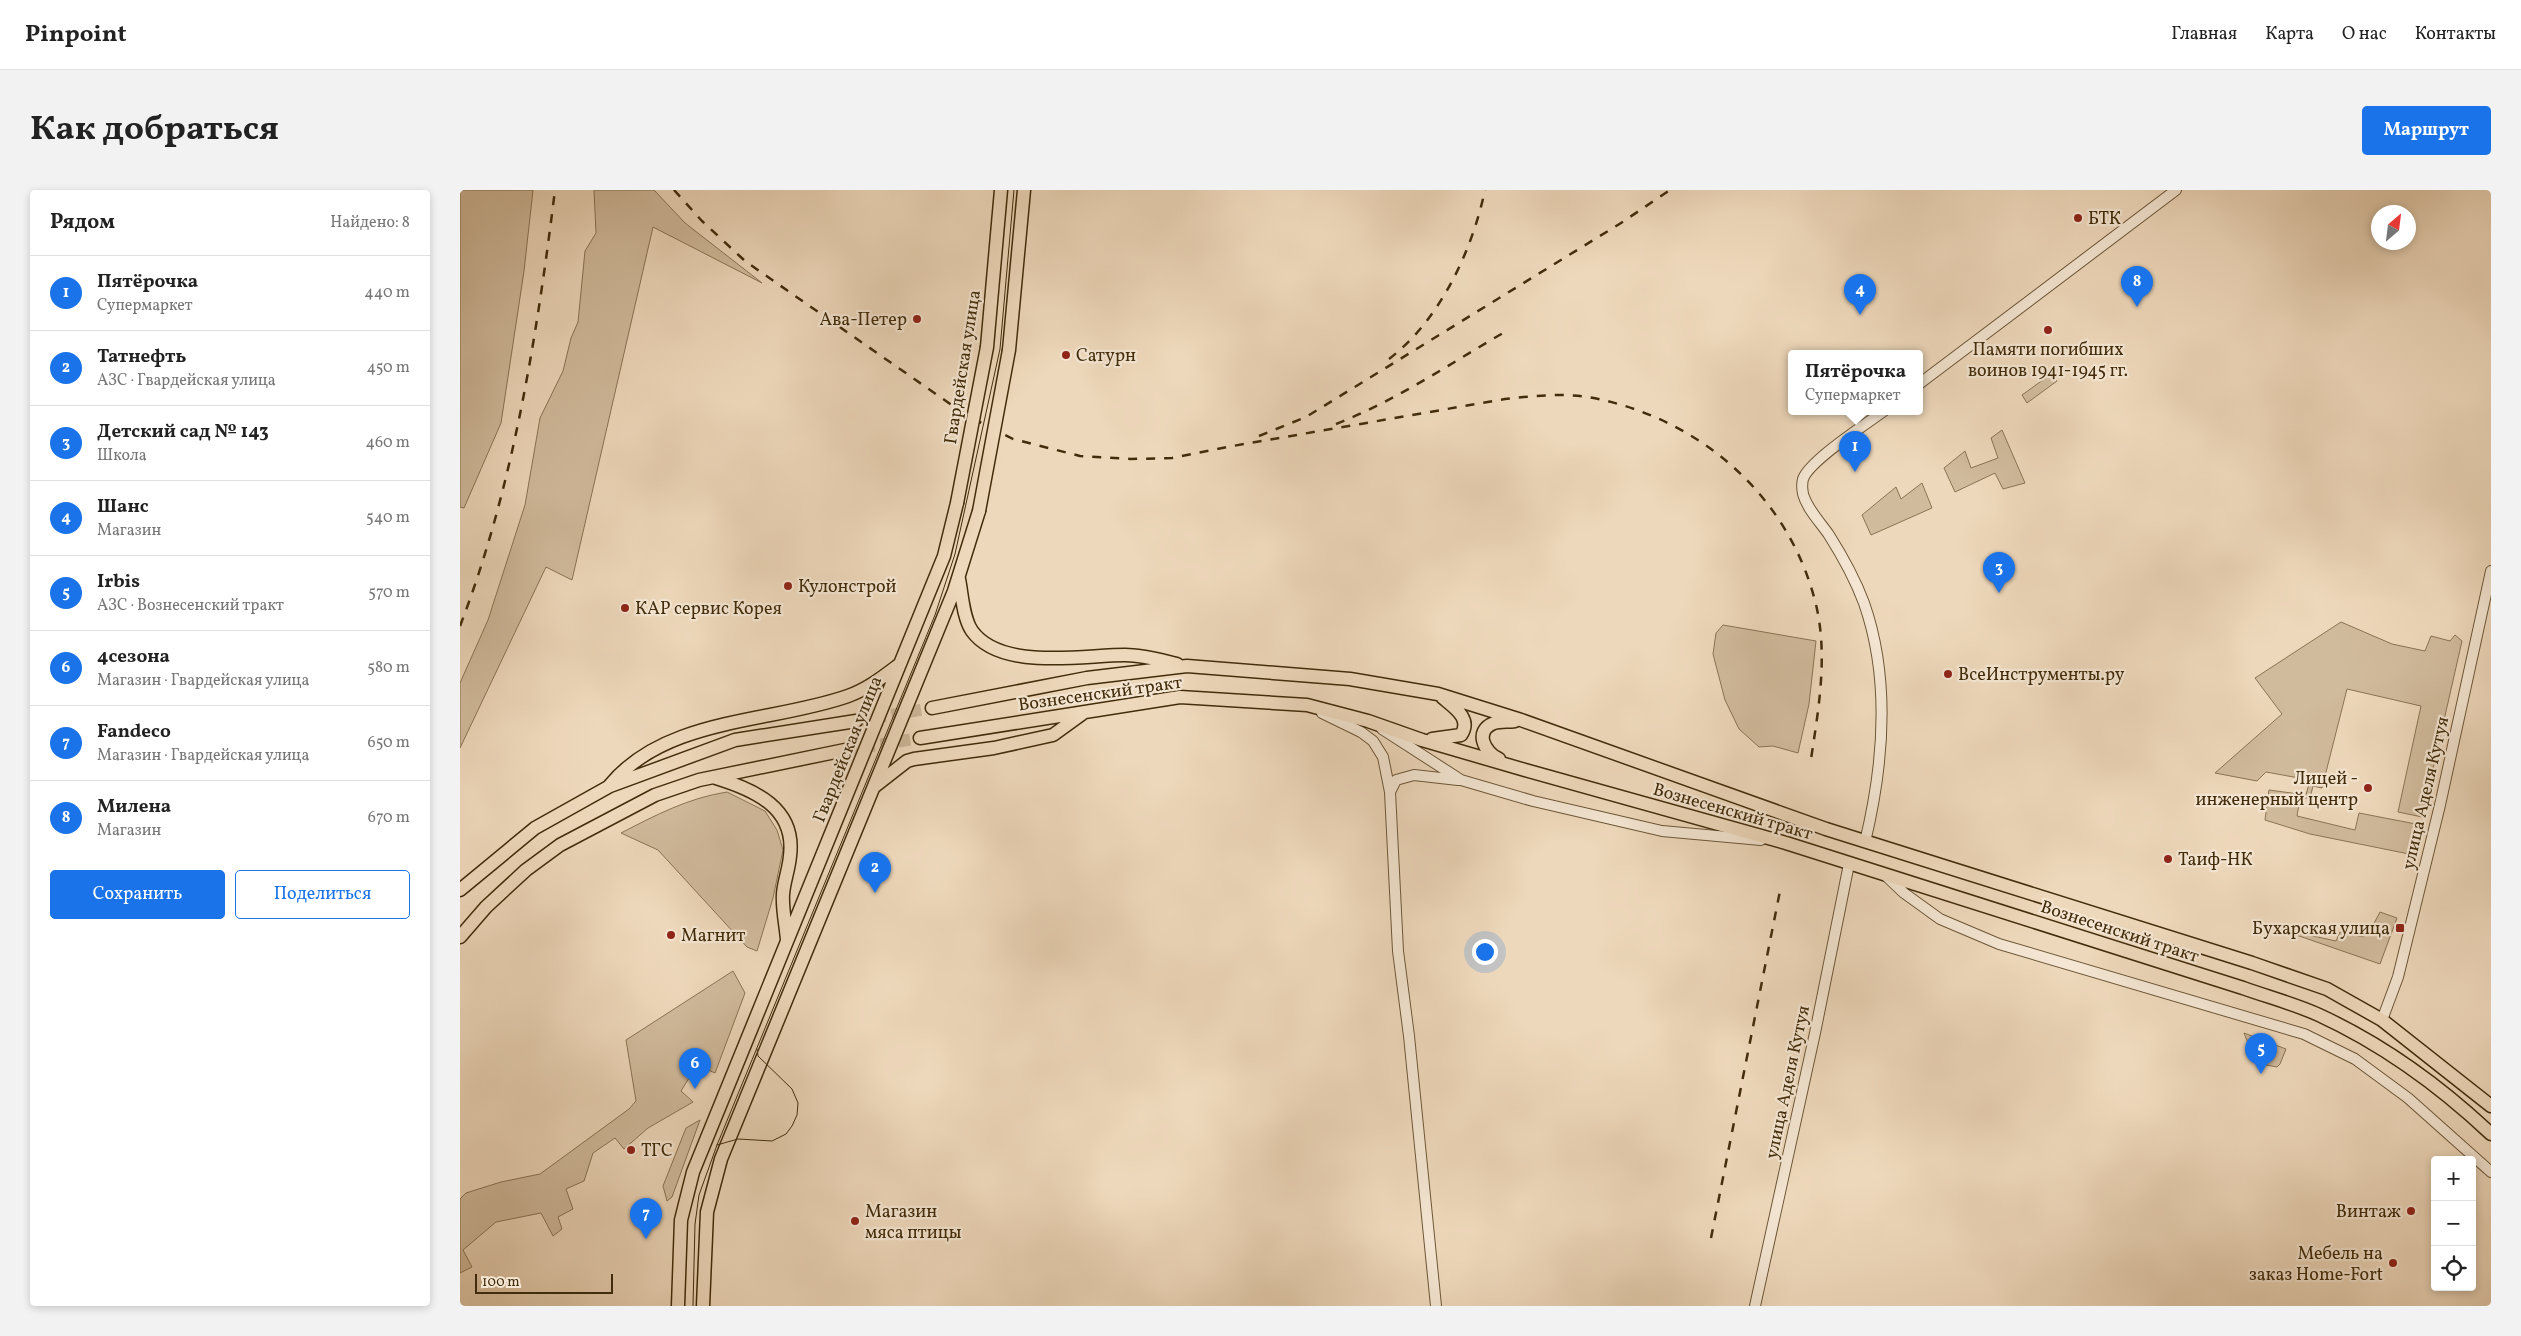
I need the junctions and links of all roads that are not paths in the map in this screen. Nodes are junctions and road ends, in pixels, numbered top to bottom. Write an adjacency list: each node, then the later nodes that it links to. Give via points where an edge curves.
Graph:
1 (1001, 190): 8 (main road, Гвардейская улица, bridge, via 987,347 957,503 944,556)
2 (1024, 190): 7 (main road, bridge, via 1009,350 979,511)
3 (2176, 190): 4 (street)
4 (1923, 381)
5 (1879, 415): 26 (street, via 1813,464 1802,487 1807,503 1836,546 1858,589 1870,621 1880,666 1881,739 1876,798)
6 (2491, 570): 33 (street, улица Аделя Кутуя, via 2440,805 2398,977)
7 (958, 577): 9 (main road, via 971,630 992,648 1010,654 1064,658 1148,657); 24 (main road)
8 (900, 664): 23 (main road, via 849,696 735,721 666,743 636,759); 32 (main road, Гвардейская улица)
9 (1187, 666): 10 (main road, Вознесенский тракт, via 1350,679); 12 (main road, Вознесенский тракт, via 1087,678)
10 (1438, 694): 14 (main road, Вознесенский тракт); 18 (main road, via 1459,711 1465,722 1464,730 1461,735 1446,739)
11 (1308, 705): 13 (main road, Вознесенский тракт, via 1180,697); 16 (main road, Вознесенский тракт); 25 (street, via 1374,741 1383,757)
12 (932, 708)
13 (1086, 711): 17 (main road, Вознесенский тракт); 24 (main road, via 1053,734 994,748 914,759)
14 (1521, 720): 20 (main road, via 1493,723 1483,733 1482,739 1493,756); 26 (main road, Вознесенский тракт)
15 (856, 721): 23 (main road, via 735,740)
16 (1368, 721): 18 (main road, Вознесенский тракт); 22 (street)
17 (920, 738)
18 (1422, 740): 20 (main road, Вознесенский тракт)
19 (845, 750): 21 (main road)
20 (1524, 770): 27 (main road, Вознесенский тракт)
21 (714, 777): 31 (main road, via 656,795 560,844 492,900); 32 (main road, via 759,794 787,826 790,855 783,896)
22 (1461, 780): 25 (street, via 1414,775 1396,780); 27 (street, via 1533,801 1662,831)
23 (610, 786): 30 (main road, via 535,828)
24 (875, 786): 40 (main road, via 716,1173 707,1212)
25 (1390, 792): 41 (street, via 1398,951)
26 (1865, 842): 33 (main road, Вознесенский тракт, via 2252,962 2327,989)
27 (1786, 843): 28 (main road, Вознесенский тракт)
28 (1849, 864): 29 (main road, Вознесенский тракт); 42 (street, улица Аделя Кутуя)
29 (1882, 873): 37 (main road, Вознесенский тракт, via 2318,1015 2372,1043 2412,1070); 38 (street, via 1940,919 1999,944 2296,1032 2355,1059 2402,1093)
30 (460, 890)
31 (460, 937)
32 (787, 942): 39 (main road, Гвардейская улица, via 720,1102 686,1196 680,1239)
33 (2382, 1020): 34 (main road, Вознесенский тракт)
34 (2477, 1094): 35 (street); 36 (main road, Вознесенский тракт)
35 (2491, 1100)
36 (2491, 1106)
37 (2491, 1134)
38 (2491, 1172)
39 (678, 1306)
40 (703, 1306)
41 (1436, 1306)
42 (1755, 1306)

